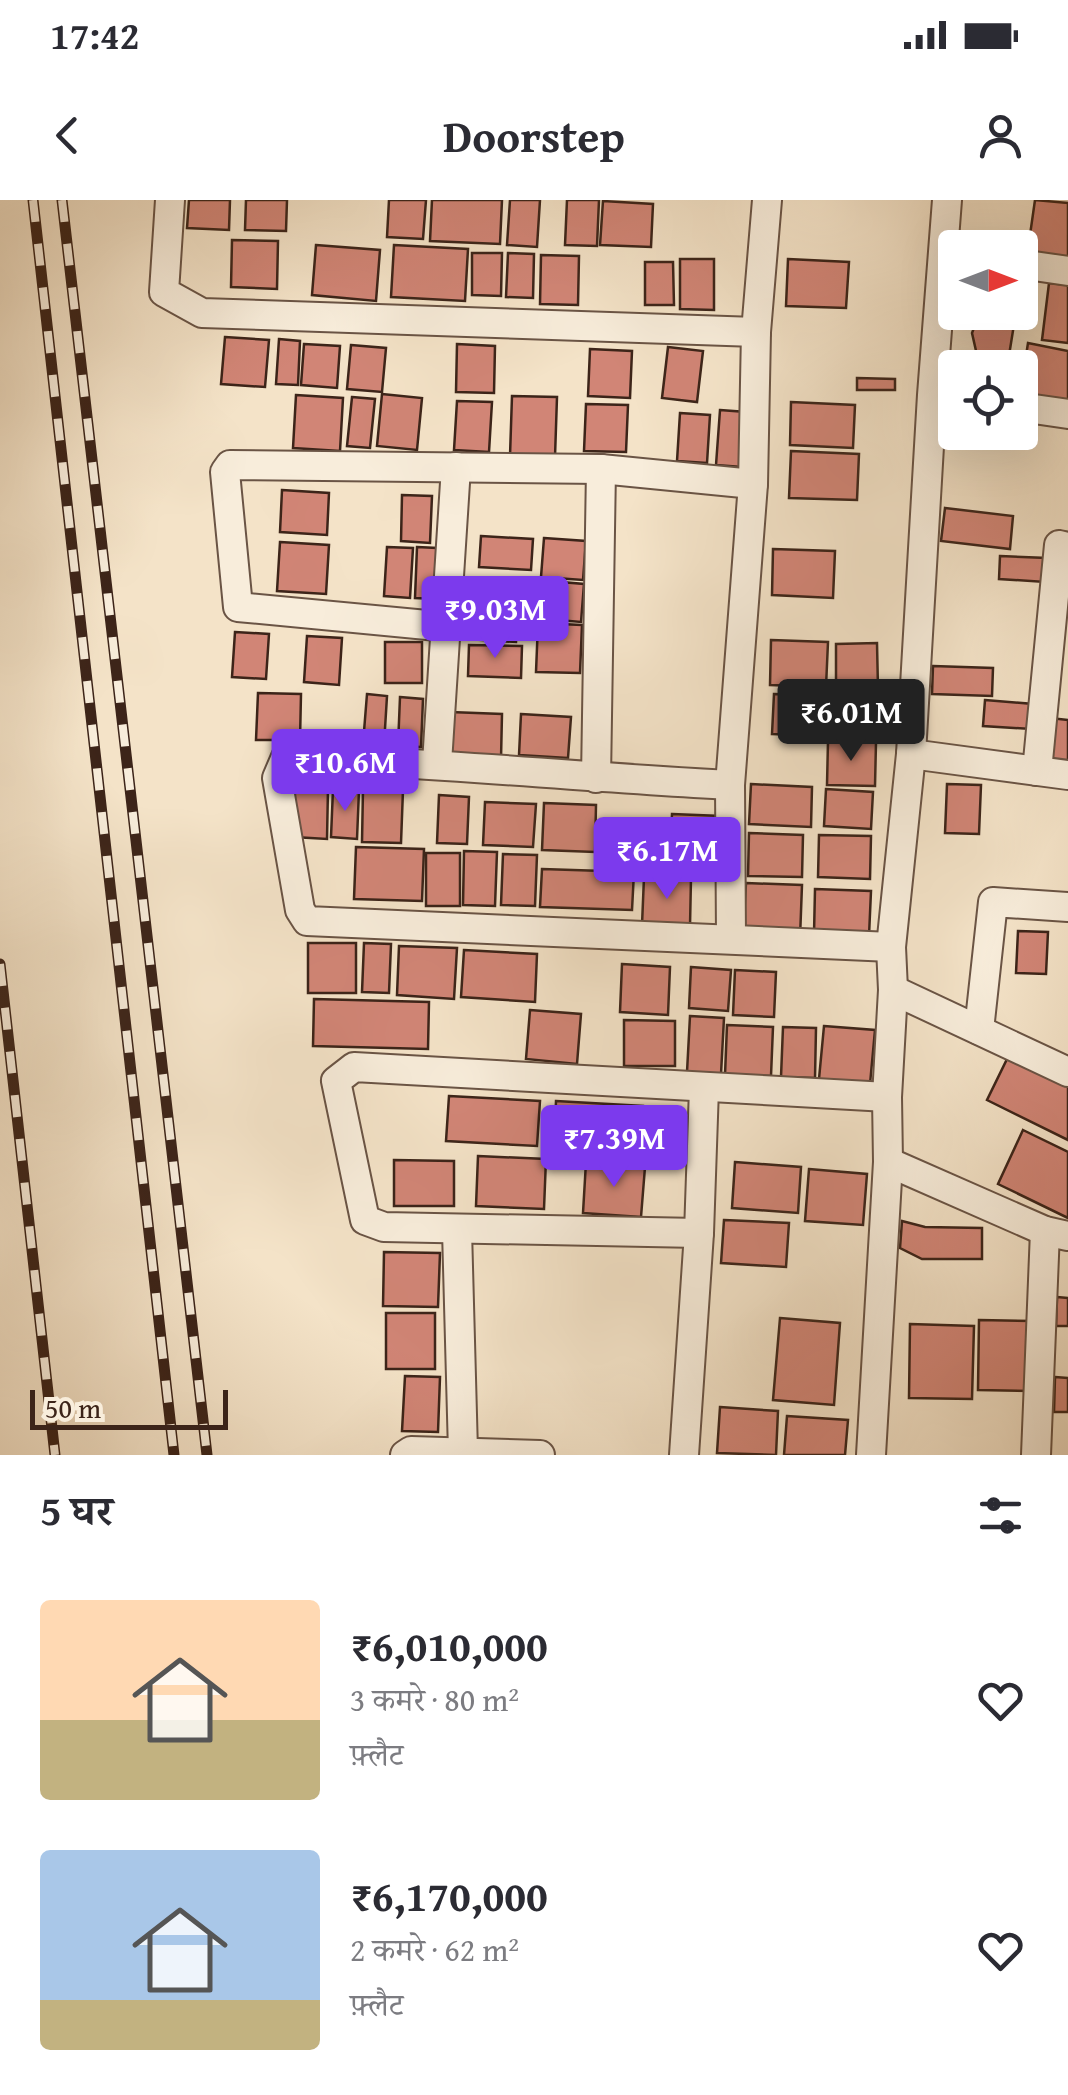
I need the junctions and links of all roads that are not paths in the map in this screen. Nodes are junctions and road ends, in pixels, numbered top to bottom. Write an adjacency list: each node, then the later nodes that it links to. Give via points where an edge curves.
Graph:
1 (170, 200): 7 (street, via 164,292 202,313)
2 (767, 200): 7 (street)
3 (947, 200): 4 (street)
4 (948, 230)
5 (1038, 266): 6 (street)
6 (1068, 270)
7 (756, 332): 13 (street)
8 (1038, 410): 9 (street)
9 (1068, 414)
10 (938, 450): 17 (street)
11 (456, 468): 12 (street); 15 (street); 15 (street, via 230,465 225,472 238,607)
12 (601, 470): 13 (street); 21 (street)
13 (753, 484): 22 (street)
14 (1068, 547): 16 (street, via 1059,546)
15 (448, 627): 18 (street)
16 (1058, 642): 19 (street)
17 (911, 754): 19 (street); 25 (street)
18 (437, 763): 21 (street); 24 (street, via 286,756 277,778 300,910 308,920)
19 (1037, 771): 20 (street)
20 (1068, 775)
21 (596, 778): 22 (street)
22 (730, 785): 24 (street)
23 (1068, 906): 27 (street, via 993,902)
24 (731, 938): 25 (street)
25 (891, 947): 26 (street)
26 (893, 990): 27 (street); 30 (street)
27 (979, 1030): 28 (street)
28 (1068, 1072)
29 (704, 1088): 30 (street); 32 (street, via 354,1067 336,1081 365,1220); 33 (street)
30 (887, 1097): 31 (street)
31 (888, 1162): 34 (street); 39 (street)
32 (456, 1230): 33 (street); 35 (street)
33 (699, 1233): 38 (street)
34 (1057, 1234): 40 (street)
35 (463, 1452): 36 (street); 37 (street)
36 (404, 1455)
37 (540, 1455)
38 (684, 1455)
39 (871, 1455)
40 (1036, 1455)

